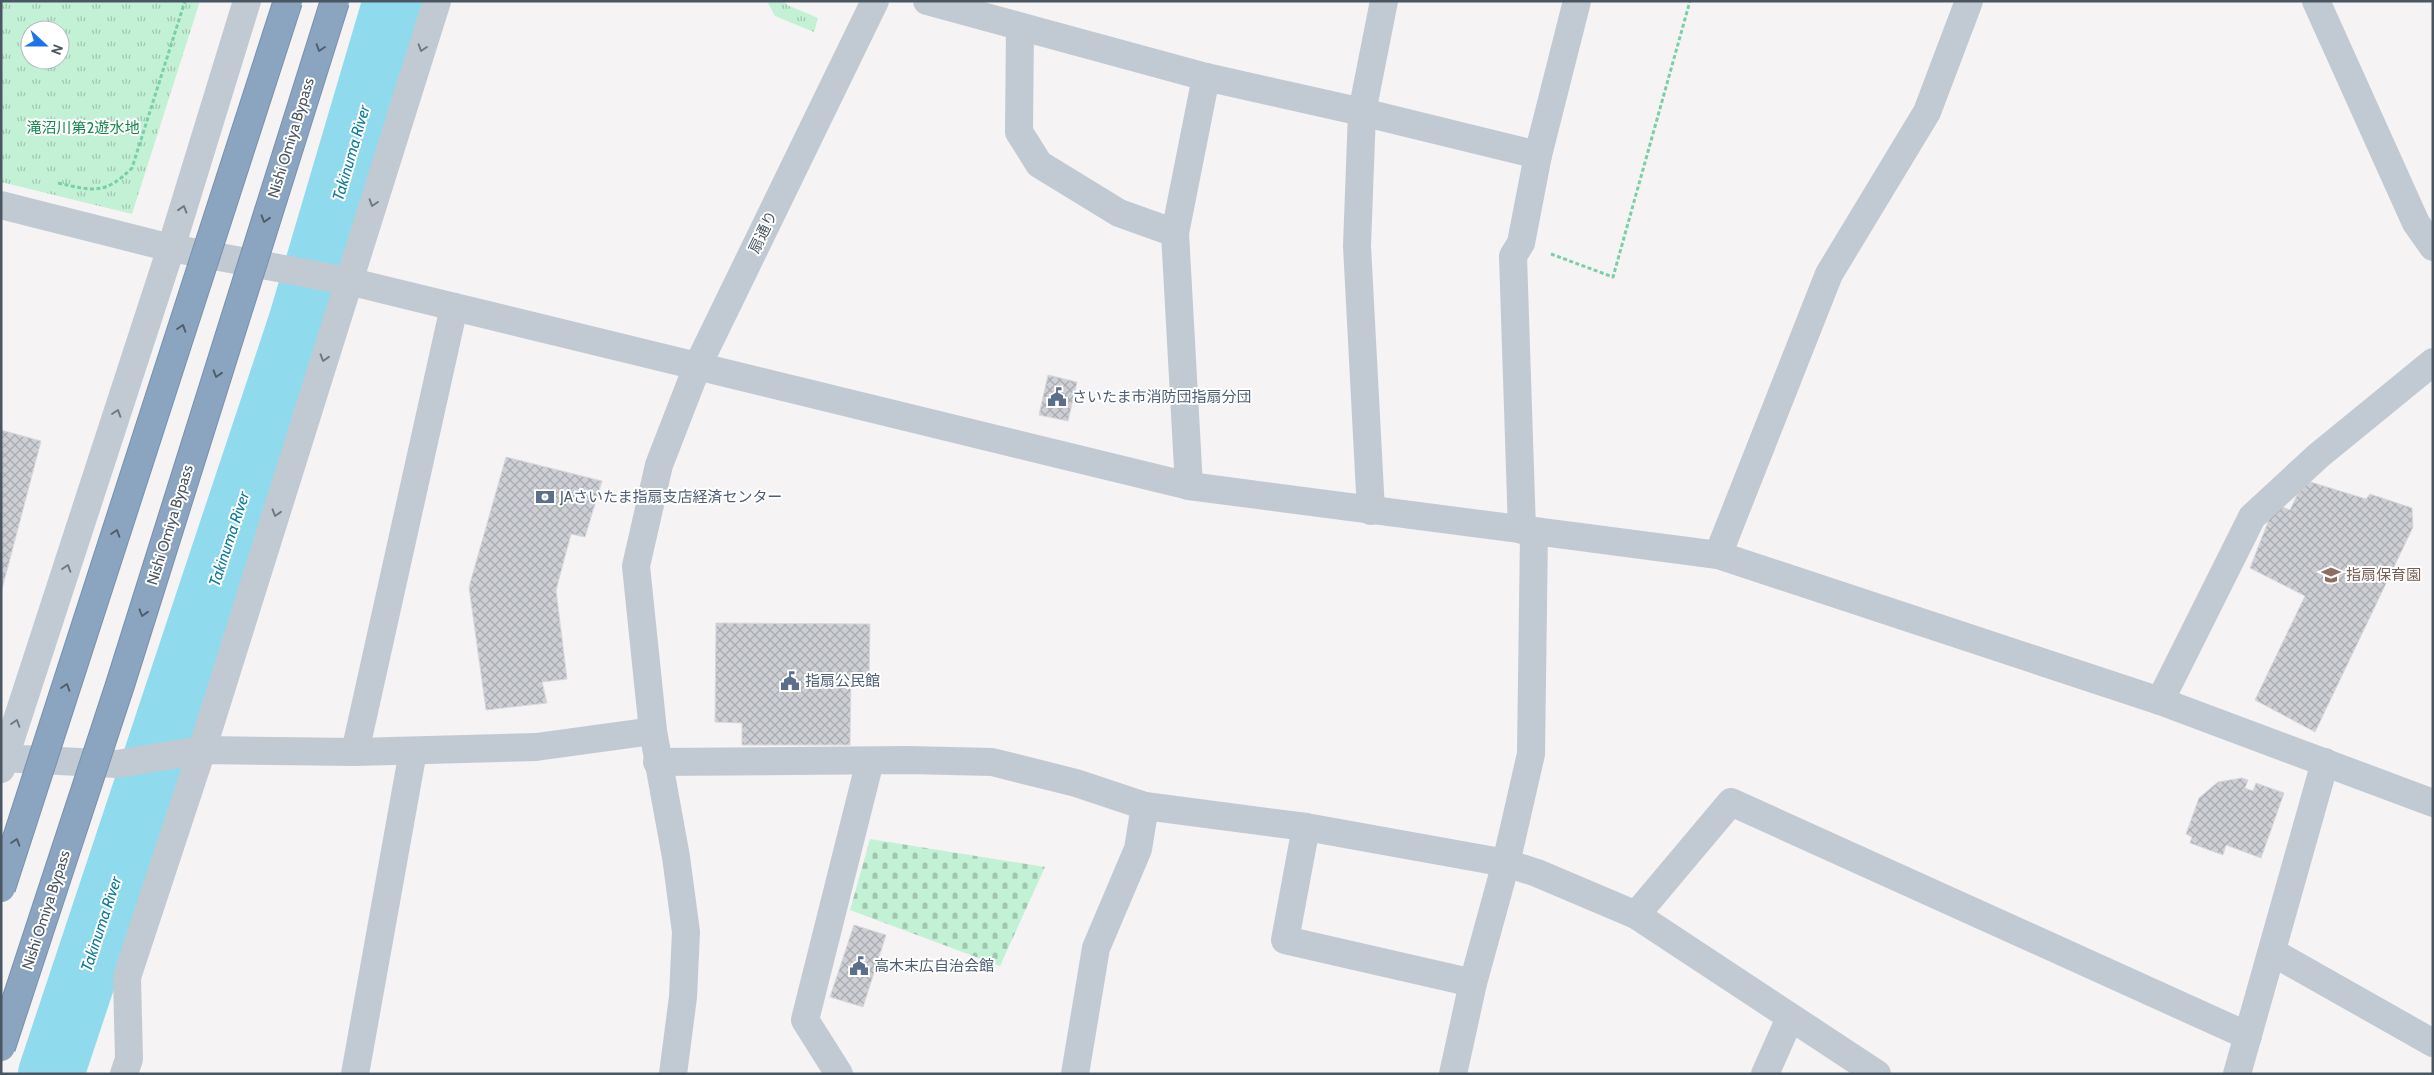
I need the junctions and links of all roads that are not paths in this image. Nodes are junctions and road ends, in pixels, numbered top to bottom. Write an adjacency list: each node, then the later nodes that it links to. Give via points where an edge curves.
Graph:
1 (247, 1): 18 (street, one-way to 1)
2 (288, 1): 40 (highway, one-way to 2, bridge)
3 (335, 1): 47 (highway, Nishi Omiya Bypass, one-way to 47, bridge, via 120,685)
4 (437, 1): 19 (street, one-way to 19)
5 (875, 1): 22 (street, 扇通り)
6 (927, 1): 11 (street)
7 (1384, 1): 13 (street)
8 (1577, 1): 14 (street)
9 (1969, 1): 26 (street, via 1927,112 1829,274)
10 (2316, 1): 17 (street, via 2416,223)
11 (1020, 27): 12 (street); 16 (street, via 1018,132 1040,164 1119,213)
12 (1206, 77): 13 (street); 16 (street)
13 (1362, 112): 14 (street); 24 (street, via 1357,246)
14 (1538, 155): 25 (street, via 1521,243 1513,256)
15 (1, 206): 18 (street)
16 (1176, 233): 23 (street)
17 (2433, 247)
18 (171, 248): 19 (street); 33 (street, one-way to 18)
19 (341, 279): 20 (street); 29 (street, one-way to 29)
20 (454, 307): 22 (street); 31 (street)
21 (2433, 362): 27 (street, via 2318,456 2252,517)
22 (697, 367): 23 (street); 28 (street, 扇通り, via 659,465 636,566)
23 (1189, 486): 24 (street)
24 (1371, 510): 25 (street)
25 (1528, 531): 26 (street); 39 (street, via 1531,754)
26 (1718, 555): 27 (street)
27 (2160, 701): 35 (street)
28 (653, 731): 30 (street, via 536,747); 34 (street, 扇通り)
29 (202, 750): 31 (street); 33 (street, via 117,764); 48 (street, via 127,977 129,1059)
30 (413, 750): 31 (street); 49 (street)
31 (356, 752)
32 (870, 761): 34 (street); 37 (street, via 992,762 1076,783); 51 (street, via 805,1020)
33 (2, 762)
34 (658, 762): 50 (street, 扇通り, via 686,932 683,997)
35 (2325, 762): 36 (street); 42 (street)
36 (2433, 803)
37 (1145, 806): 38 (street); 52 (street, via 1138,849 1096,948)
38 (1306, 827): 39 (street); 43 (street, via 1284,940)
39 (1506, 863): 41 (street); 43 (street)
40 (1, 888)
41 (1636, 915): 44 (street); 45 (street, via 1732,802)
42 (2272, 952): 45 (street); 46 (street)
43 (1472, 984): 53 (street)
44 (1790, 1018): 54 (street); 55 (street)
45 (2248, 1036): 56 (street)
46 (2433, 1042)
47 (1, 1047)
48 (124, 1074)
49 (355, 1074)
50 (673, 1074)
51 (838, 1074)
52 (1075, 1074)
53 (1453, 1074)
54 (1765, 1074)
55 (1877, 1074)
56 (2237, 1074)

